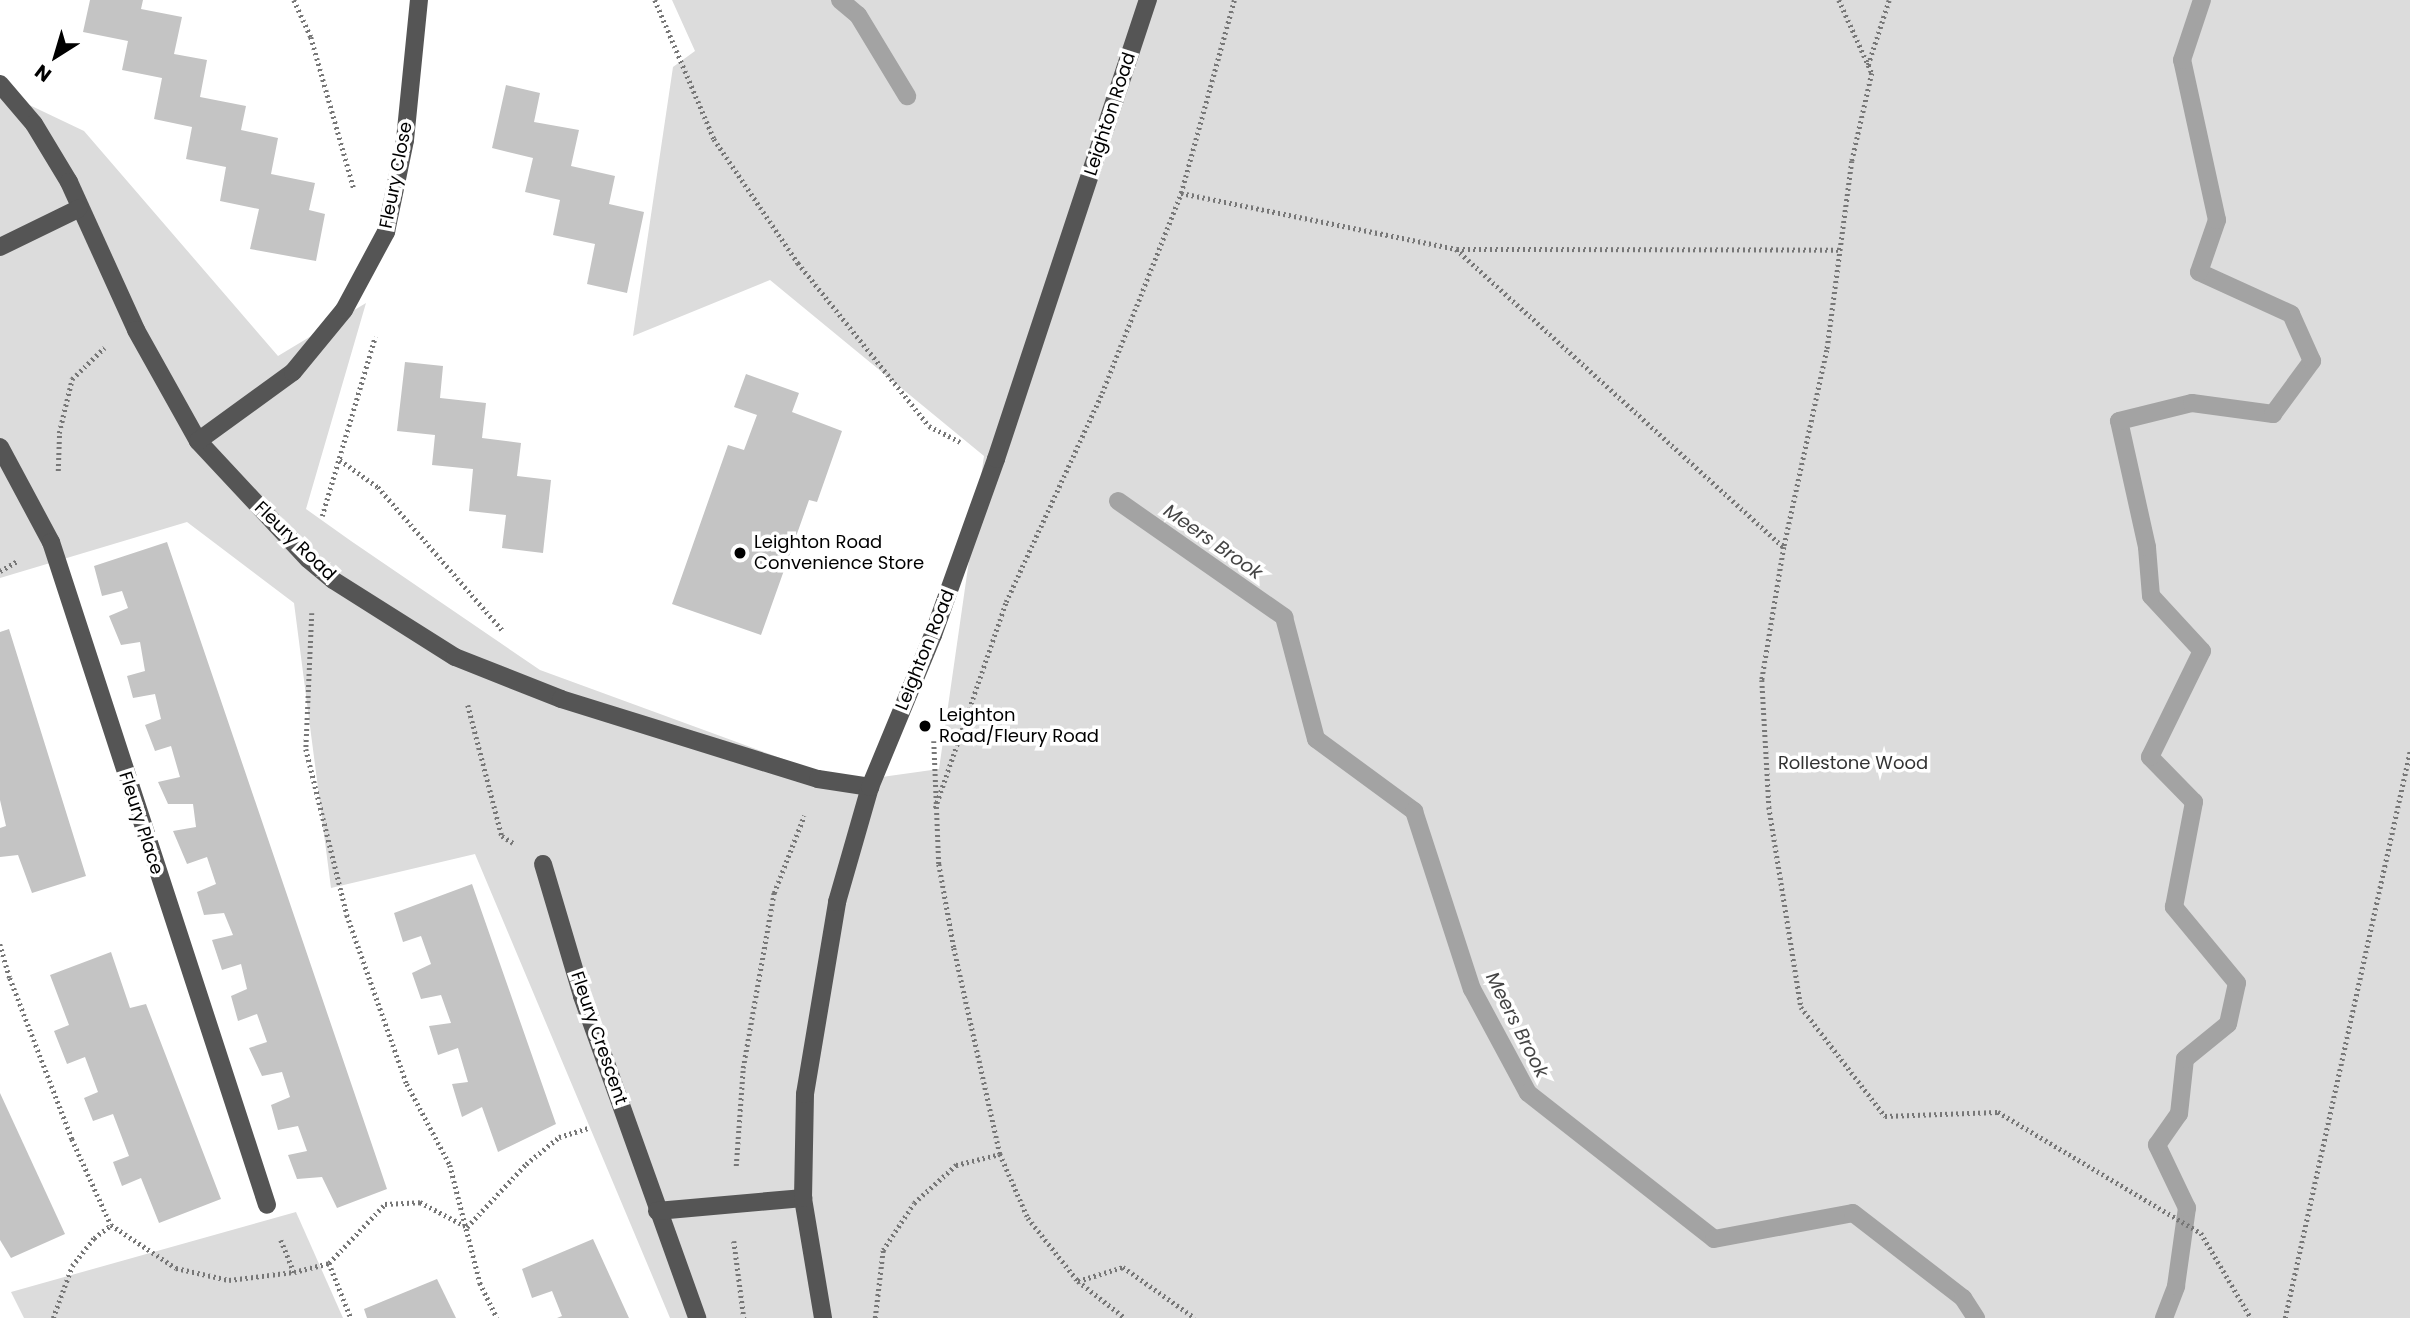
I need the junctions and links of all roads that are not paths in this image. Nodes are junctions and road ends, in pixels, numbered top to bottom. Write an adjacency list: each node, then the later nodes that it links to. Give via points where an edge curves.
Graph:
1 (419, 0): 6 (street, Fleury Close, via 405,140 387,232 344,310 293,372)
2 (1148, 0): 8 (street, Leighton Road, via 996,459 933,635)
3 (0, 84): 4 (street, Fleury Road, via 34,124 69,182)
4 (78, 209): 5 (street); 6 (street, Fleury Road, via 136,330)
5 (0, 247)
6 (198, 441): 8 (street, Fleury Road, via 333,580 455,657 561,699 818,779)
7 (0, 447): 11 (street, Fleury Place, via 51,542)
8 (870, 787): 10 (street, Leighton Road, via 837,902 820,996 805,1094)
9 (543, 864): 12 (street, Fleury Crescent, via 582,996)
10 (803, 1198): 12 (street); 14 (street, Leighton Road)
11 (267, 1205)
12 (657, 1211): 13 (street, Fleury Crescent)
13 (697, 1318)
14 (823, 1318)

